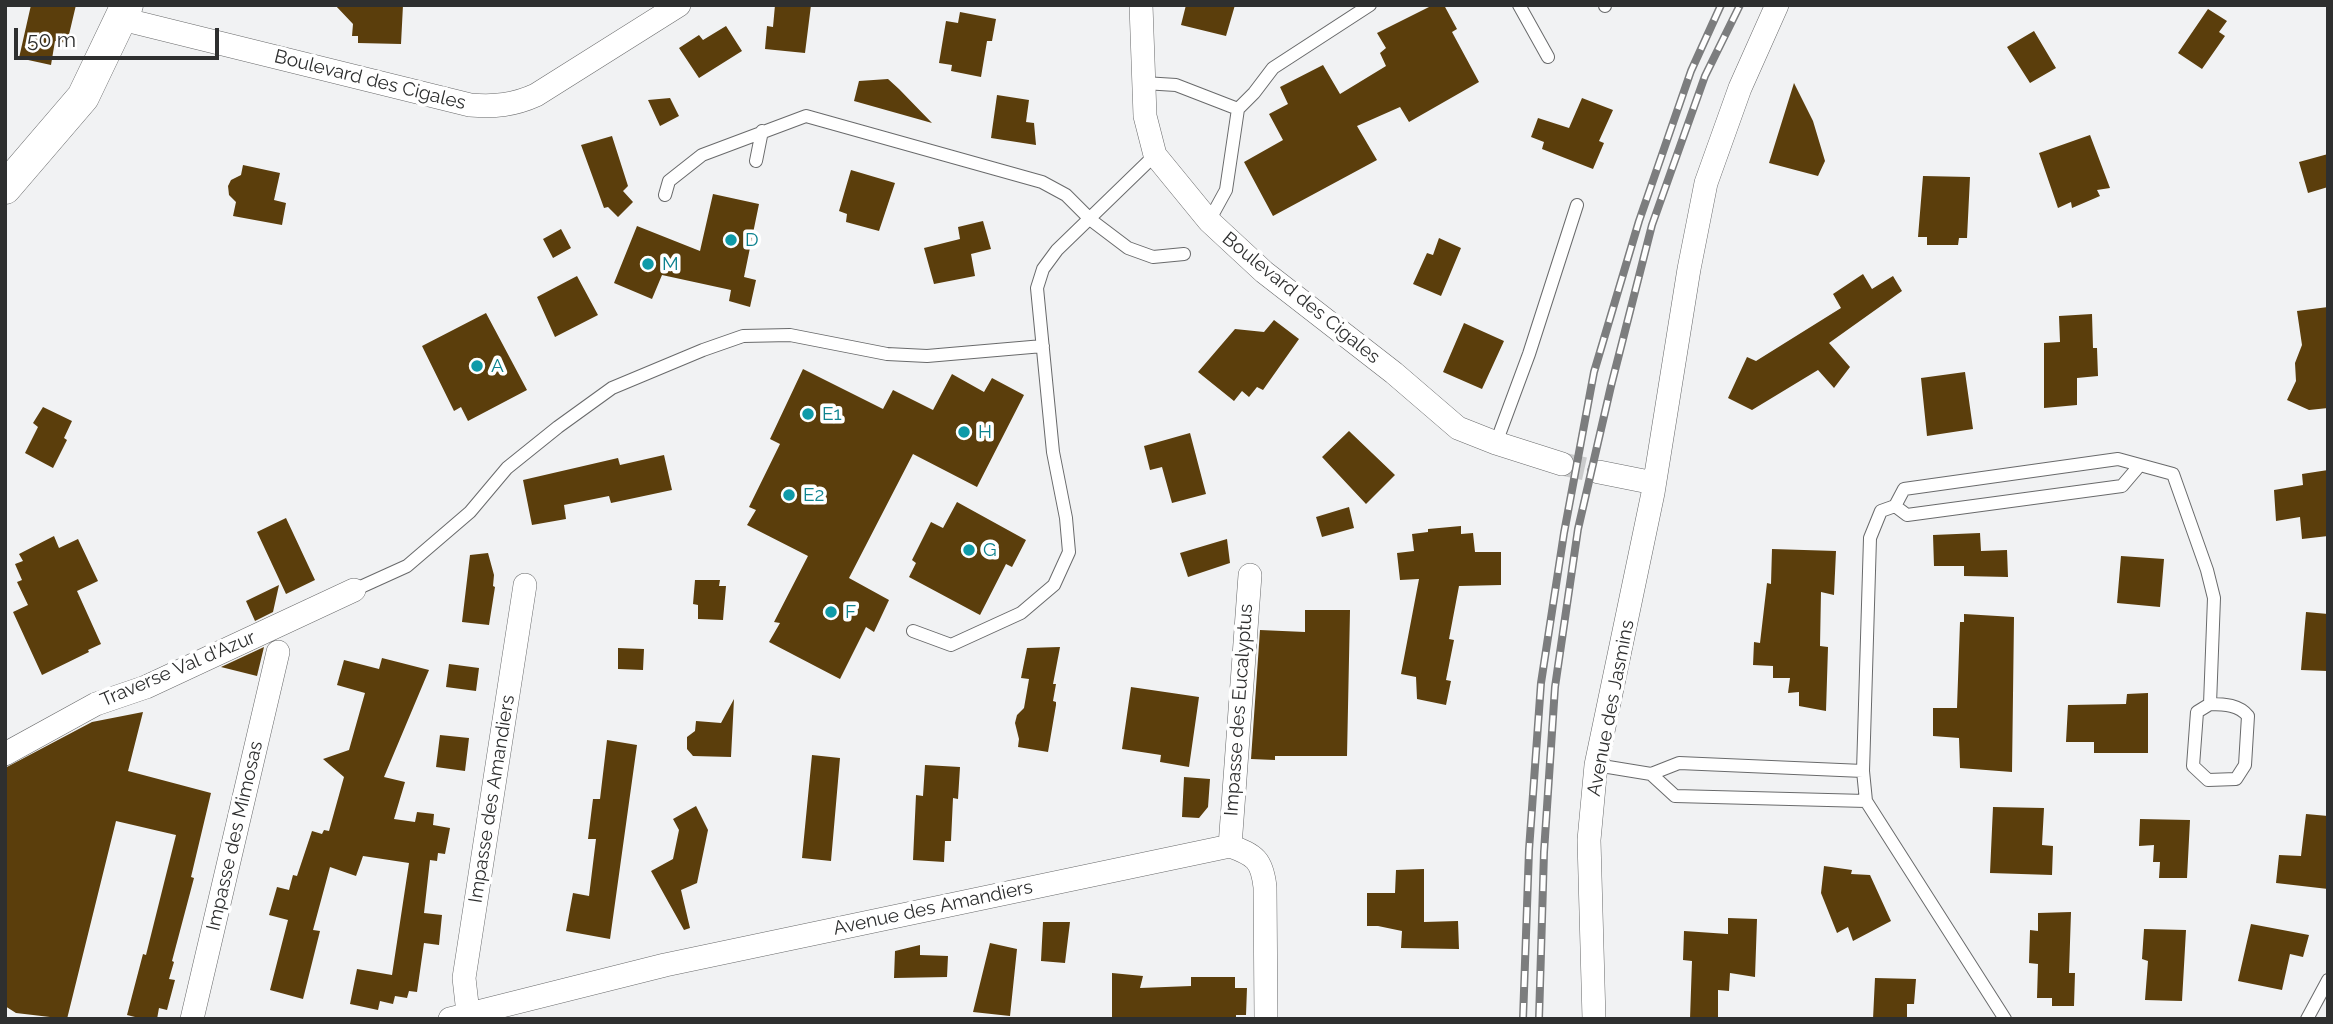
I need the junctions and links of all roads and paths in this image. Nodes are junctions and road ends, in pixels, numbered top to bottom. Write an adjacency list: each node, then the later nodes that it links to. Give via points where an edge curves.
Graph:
1 (679, 5): 6 (street, Boulevard des Cigales, via 536,95 516,104 491,107)
2 (1141, 5): 8 (street, Boulevard des Cigales)
3 (1370, 5): 9 (lane, via 1273,68)
4 (1518, 5): 7 (lane)
5 (1777, 5): 24 (street, via 1740,88 1706,183)
6 (124, 12): 13 (street, via 83,97)
7 (1548, 57)
8 (1143, 83): 9 (lane, via 1175,85); 11 (street, Boulevard des Cigales)
9 (1238, 109): 17 (lane, via 1226,190)
10 (762, 131): 12 (lane); 14 (lane, via 702,155 669,181); 16 (lane, via 806,116 1042,182 1066,195)
11 (1155, 155): 16 (lane); 17 (street, Boulevard des Cigales)
12 (756, 162)
13 (5, 188)
14 (665, 195)
15 (1577, 205): 20 (lane)
16 (1091, 219): 18 (lane, via 1140,253 1153,257); 19 (lane, via 1043,269 1037,288)
17 (1209, 221): 20 (street, Boulevard des Cigales, via 1264,272 1458,428)
18 (1184, 254)
19 (1043, 346): 28 (lane, via 927,356 887,354 790,335 743,336 703,350 612,388 507,468 470,512 407,566); 29 (lane, via 1069,552 1054,585 1021,613 951,645)
20 (1496, 443): 21 (street, Boulevard des Cigales)
21 (1562, 464)
22 (2139, 466): 25 (lane, via 2118,459 1904,489); 25 (lane, via 2122,486 1907,515); 31 (lane, via 2173,474 2207,570 2214,598)
23 (1599, 472): 24 (street)
24 (1654, 483): 33 (street, Avenue des Jasmins)
25 (1895, 506): 34 (lane, via 1881,511 1870,538)
26 (1250, 575): 37 (street, Impasse des Eucalyptus)
27 (525, 585): 39 (street, Impasse des Amandiers)
28 (354, 590): 32 (street, Traverse Val d'Azur, via 146,687 96,704)
29 (913, 631)
30 (278, 652): 40 (street, Impasse des Mimosas)
31 (2210, 704): 31 (lane, via 2242,709 2248,716 2245,765 2236,779 2208,780 2193,766 2197,712)
32 (5, 754)
33 (1596, 765): 35 (lane); 42 (street, Avenue des Jasmins, via 1589,840)
34 (1863, 771): 35 (lane, via 1679,763); 36 (lane)
35 (1651, 774): 36 (lane, via 1675,796)
36 (1866, 801): 43 (lane)
37 (1230, 846): 39 (street, Avenue des Amandiers, via 665,965); 41 (street, via 1248,853 1263,869)
38 (2328, 980): 44 (lane)
39 (459, 1016)
40 (192, 1019)
41 (1266, 1019)
42 (1594, 1019)
43 (2005, 1019)
44 (2308, 1019)

